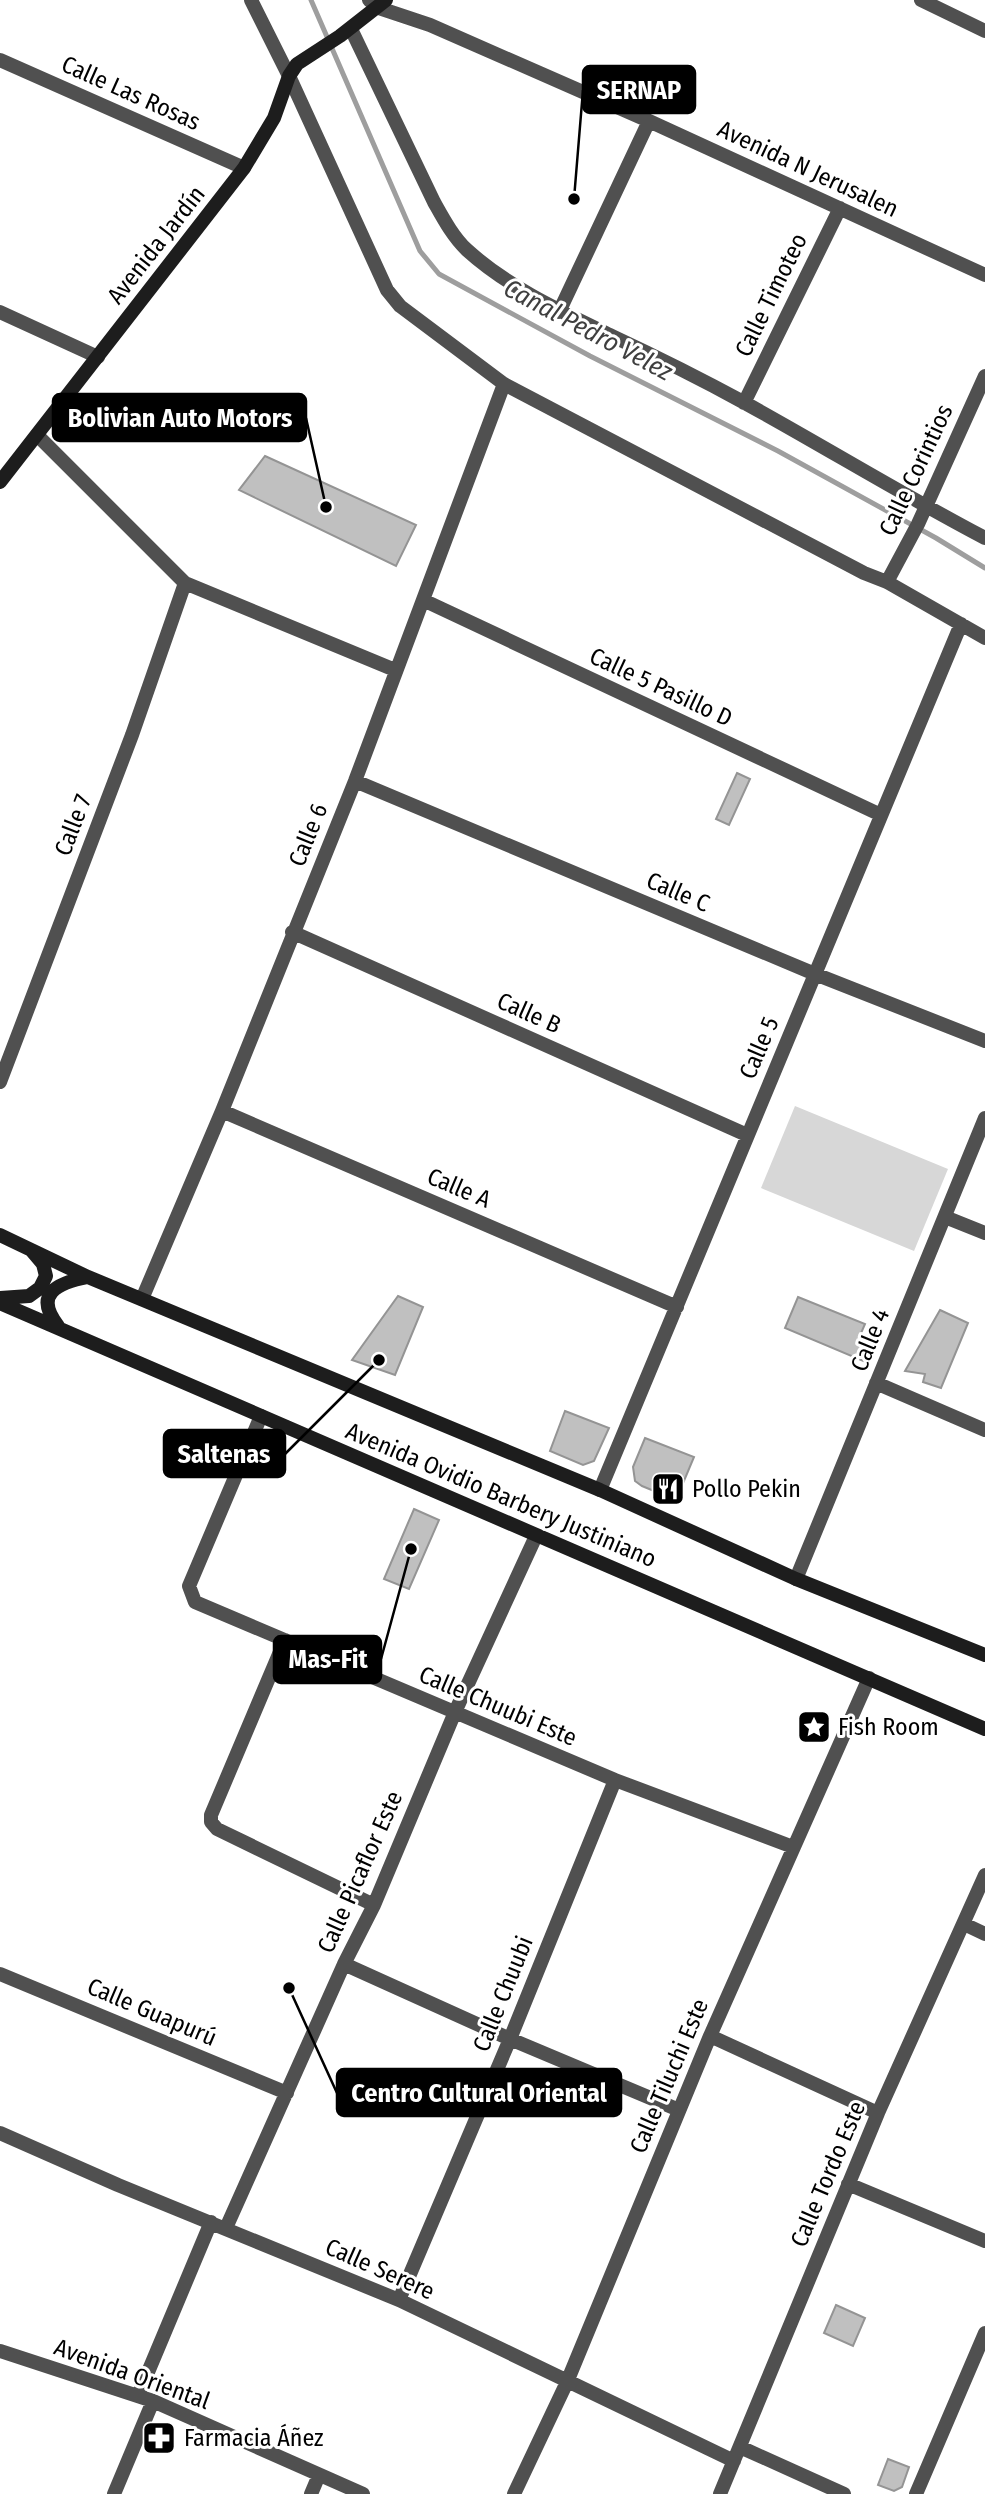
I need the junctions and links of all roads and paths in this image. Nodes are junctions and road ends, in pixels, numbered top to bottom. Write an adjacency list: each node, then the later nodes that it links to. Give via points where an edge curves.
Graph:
1 (251, 0): 7 (street)
2 (921, 0): 4 (street)
3 (378, 3): 5 (main road); 8 (street, Avenida N Jerusalen)
4 (985, 31)
5 (345, 33): 7 (main road); 13 (street, via 445,221 465,248)
6 (0, 60): 9 (street, Calle Las Rosas)
7 (293, 70): 9 (main road, Avenida Jardín, via 274,118); 16 (street, via 387,290 400,306)
8 (649, 121): 10 (street, Avenida N Jerusalen); 13 (street)
9 (244, 168): 14 (main road, Avenida Jardín)
10 (840, 208): 11 (street, Avenida N Jerusalen); 17 (street, Calle Timoteo)
11 (985, 275)
12 (0, 312): 14 (street)
13 (559, 312): 17 (street)
14 (98, 357): 18 (main road, Avenida Jardín)
15 (985, 376): 20 (street, Calle Corintios)
16 (504, 384): 22 (street); 24 (street, Calle 6)
17 (744, 403): 20 (street)
18 (37, 435): 19 (main road, Avenida Jardín); 23 (street)
19 (0, 482)
20 (925, 507): 21 (street); 22 (street, Calle Corintios)
21 (985, 538)
22 (887, 582): 25 (street)
23 (185, 583): 27 (street); 33 (street, Calle 7)
24 (423, 600): 27 (street, Calle 6); 29 (street, Calle 5 Pasillo D)
25 (961, 624): 26 (street); 29 (street, Calle 5)
26 (985, 638)
27 (395, 670): 28 (street, Calle 6)
28 (355, 781): 30 (street, Calle 6); 31 (street, Calle C)
29 (881, 815): 31 (street, Calle 5)
30 (292, 932): 34 (street, Calle 6); 36 (street, Calle B)
31 (815, 974): 32 (street, Calle C); 36 (street, Calle 5)
32 (985, 1041)
33 (0, 1082)
34 (222, 1111): 42 (street, Calle 6); 44 (street, Calle A)
35 (985, 1118): 37 (street, Calle 4)
36 (747, 1135): 44 (street, Calle 5)
37 (944, 1217): 38 (street); 46 (street, Calle 4)
38 (985, 1233)
39 (0, 1235): 40 (main road, Avenida Ovidio Barbery Justiniano)
40 (30, 1248): 41 (main road, Avenida Ovidio Barbery Justiniano); 43 (main road, via 46,1276 40,1288 29,1296)
41 (88, 1277): 42 (main road, Avenida Ovidio Barbery Justiniano); 45 (main road, via 70,1280 50,1293 48,1314)
42 (142, 1299): 49 (main road, Avenida Ovidio Barbery Justiniano)
43 (0, 1300): 45 (main road, Avenida Ovidio Barbery Justiniano)
44 (677, 1307): 49 (street, Calle 5)
45 (59, 1328): 47 (main road, Avenida Ovidio Barbery Justiniano)
46 (876, 1383): 48 (street); 51 (street, Calle 4)
47 (261, 1416): 50 (main road, Avenida Ovidio Barbery Justiniano); 52 (street, Calle Chuubi Este, via 189,1586 195,1602)
48 (985, 1430)
49 (600, 1490): 51 (main road, Avenida Ovidio Barbery Justiniano)
50 (536, 1536): 54 (main road, Avenida Ovidio Barbery Justiniano); 55 (street, Calle Picaflor Este)
51 (796, 1579): 53 (main road, Avenida Ovidio Barbery Justiniano)
52 (285, 1640): 55 (street, Calle Chuubi Este); 60 (street, via 211,1822 217,1829)
53 (985, 1655)
54 (869, 1678): 56 (main road, Avenida Ovidio Barbery Justiniano); 58 (street, Calle Tiluchi Este)
55 (455, 1712): 57 (street, Calle Chuubi Este); 60 (street, Calle Picaflor Este)
56 (985, 1729)
57 (615, 1780): 58 (street, Calle Chuubi Este); 66 (street, Calle Chuubi)
58 (793, 1847): 65 (street, Calle Tiluchi Este)
59 (985, 1875): 61 (street, Calle Tordo Este)
60 (374, 1905): 63 (street, Calle Picaflor Este)
61 (964, 1924): 62 (street); 69 (street, Calle Tordo Este)
62 (985, 1934)
63 (344, 1964): 66 (street); 67 (street, Calle Picaflor Este)
64 (0, 1974): 67 (street, Calle Guapurú)
65 (710, 2036): 68 (street, Calle Tiluchi Este); 69 (street)
66 (510, 2039): 68 (street); 75 (street, Calle Chuubi)
67 (287, 2093): 73 (street, Calle Picaflor Este)
68 (679, 2110): 78 (street, Calle Tiluchi Este)
69 (878, 2113): 71 (street, Calle Tordo Este)
70 (0, 2133): 72 (street, Calle Serere)
71 (848, 2184): 74 (street); 81 (street, Calle Tordo Este)
72 (211, 2222): 73 (street, Calle Serere); 79 (street)
73 (226, 2228): 75 (street, Calle Serere)
74 (985, 2241)
75 (399, 2300): 78 (street, Calle Serere)
76 (985, 2333): 89 (street)
77 (0, 2351): 79 (street, Avenida Oriental)
78 (567, 2382): 81 (street, Calle Serere); 86 (street, Calle Tiluchi Este)
79 (138, 2396): 80 (street, Avenida Oriental)
80 (153, 2401): 82 (street, Avenida Oriental); 83 (street)
81 (737, 2454): 87 (street, Calle Tordo Este); 88 (street, Calle Serere)
82 (319, 2475): 84 (street); 85 (street, Avenida Oriental)
83 (114, 2494)
84 (311, 2494)
85 (363, 2494)
86 (514, 2494)
87 (720, 2494)
88 (844, 2494)
89 (916, 2494)

